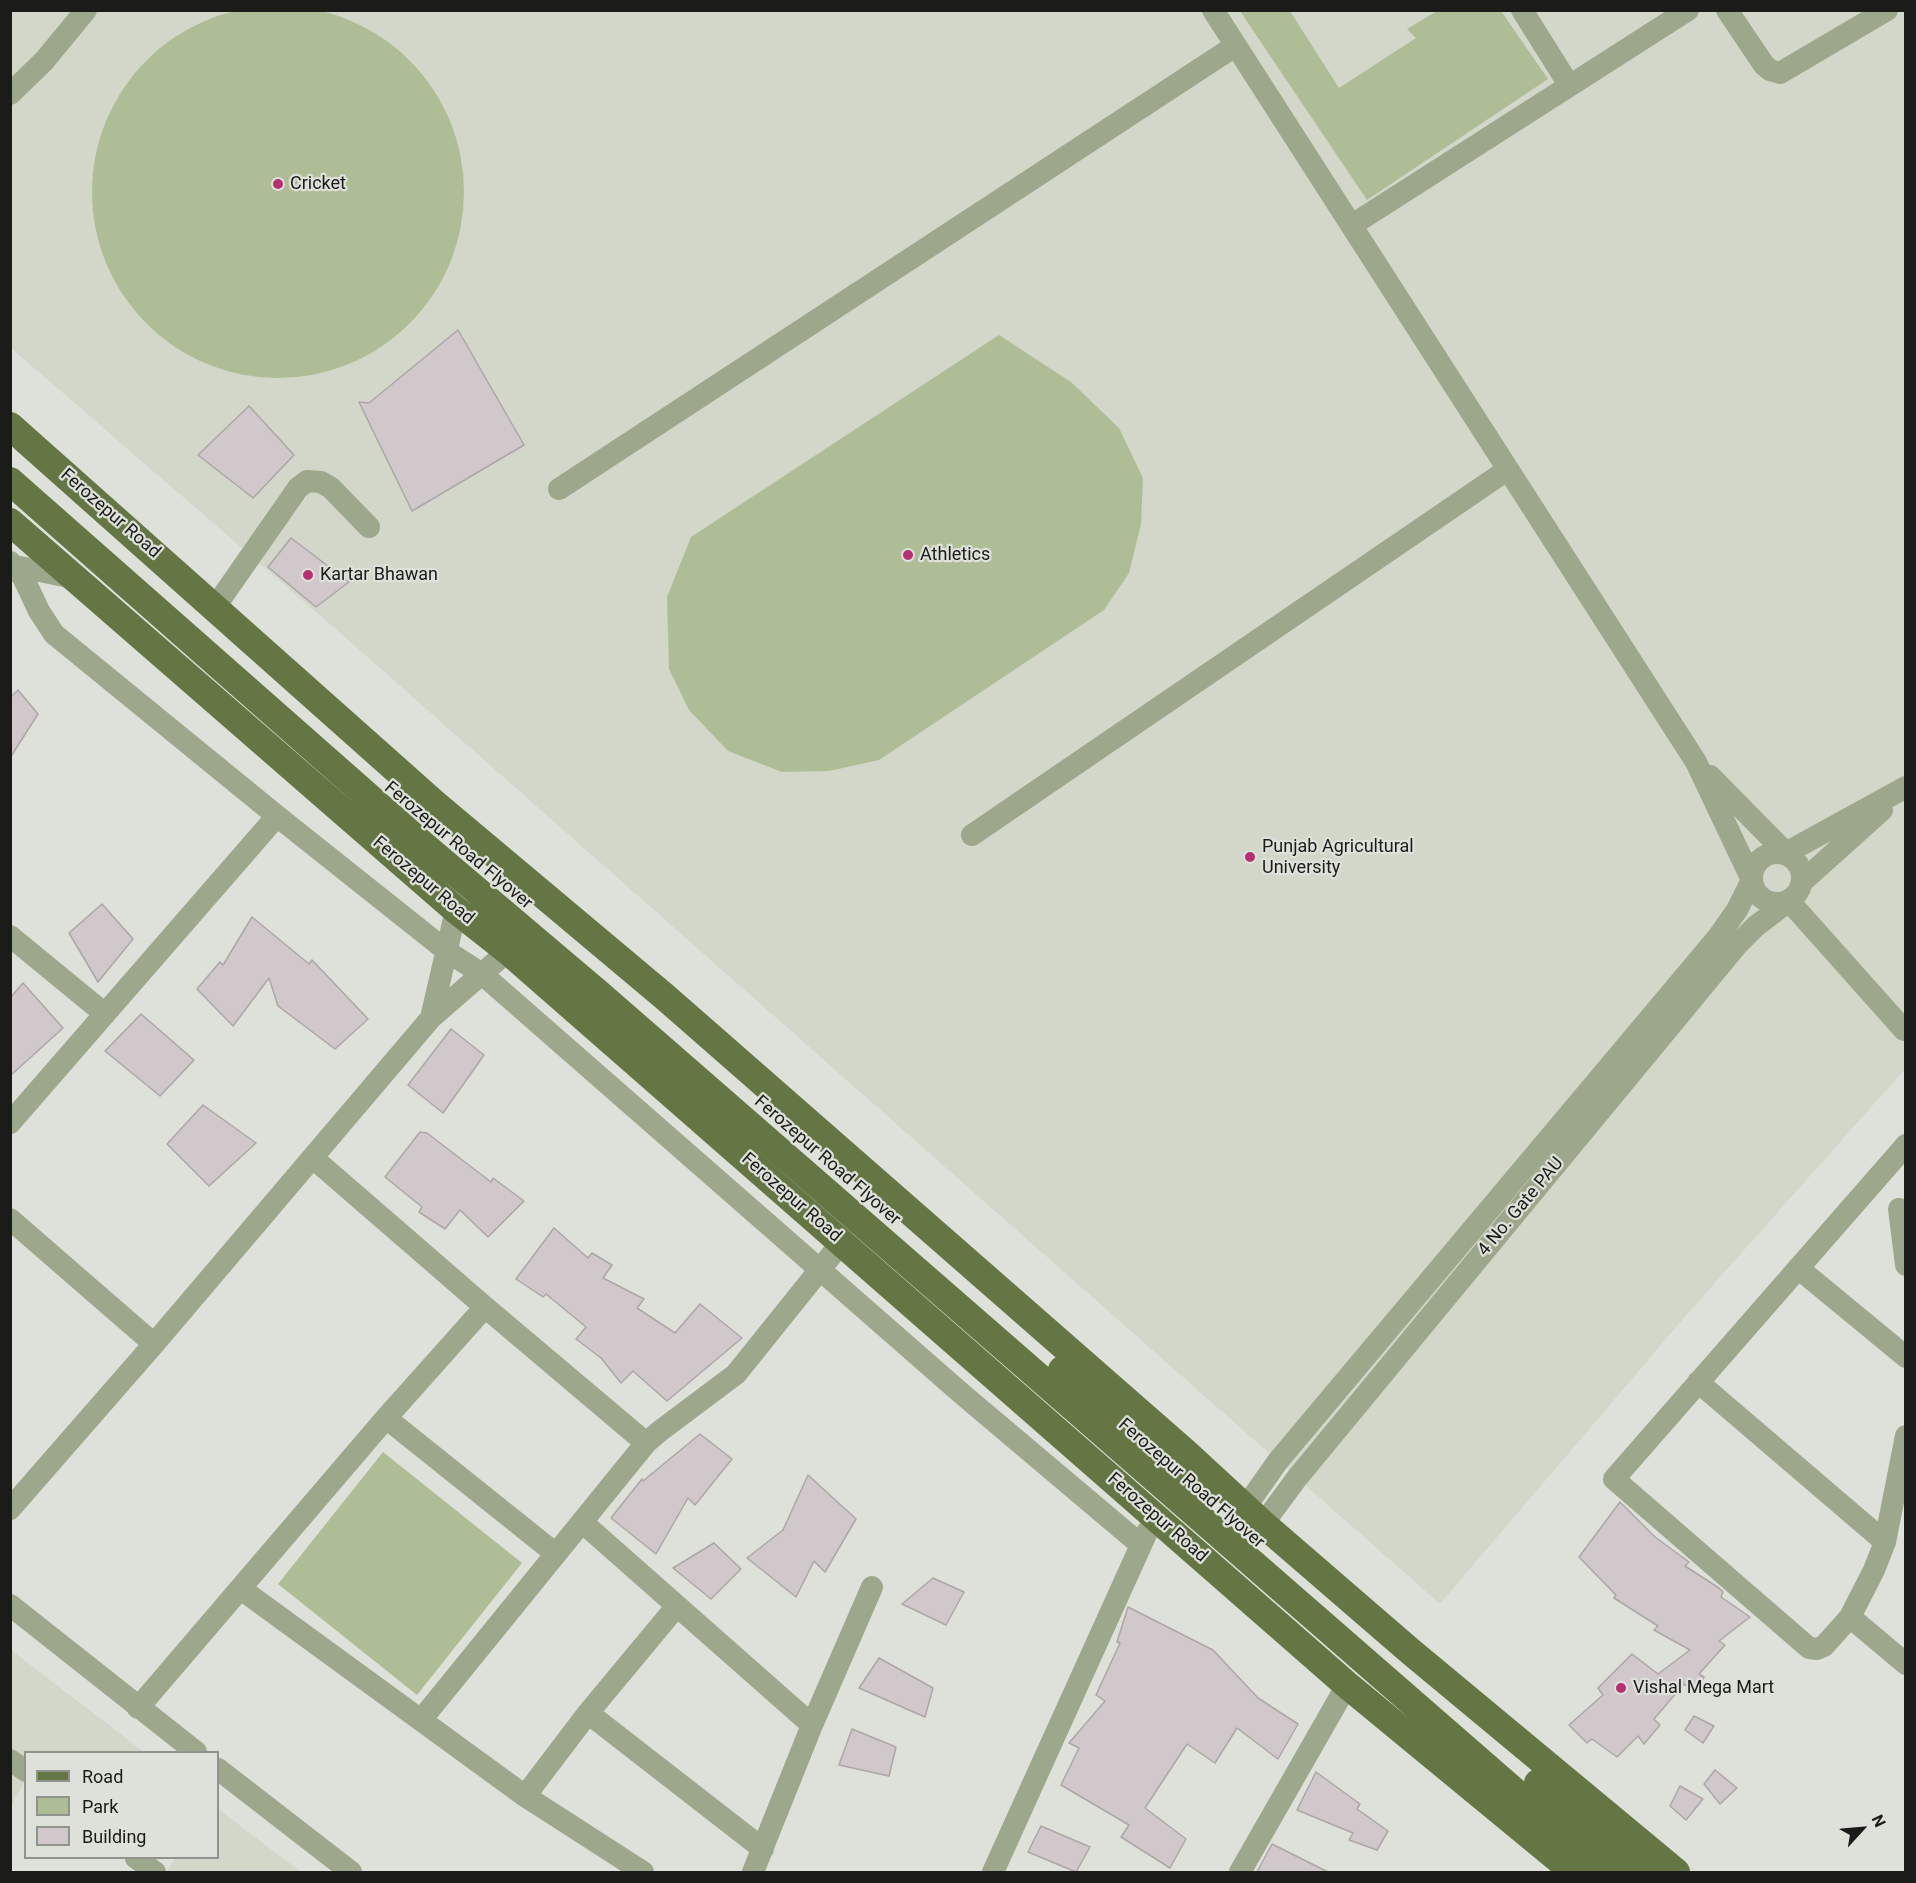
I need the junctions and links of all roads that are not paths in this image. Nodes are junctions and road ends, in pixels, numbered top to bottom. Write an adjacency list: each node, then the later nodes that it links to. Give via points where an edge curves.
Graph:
1 (86, 10): 9 (street, via 44,61)
2 (1213, 10): 7 (street)
3 (1522, 10): 8 (street)
4 (1688, 10): 8 (street)
5 (1727, 10): 6 (street, via 1764,65 1780,74)
6 (1887, 10)
7 (1235, 46): 10 (street); 15 (street)
8 (1569, 85): 10 (street)
9 (10, 94)
10 (1352, 225): 13 (street)
11 (10, 426): 20 (main road, Ferozepur Road)
12 (10, 451): 89 (main road, Ferozepur Road Flyover, via 418,813 873,1200 1113,1416)
13 (1508, 470): 21 (street); 24 (street)
14 (10, 481): 88 (main road, Ferozepur Road Flyover, via 422,844)
15 (559, 489)
16 (10, 522): 19 (main road, Ferozepur Road)
17 (369, 527): 20 (street, via 331,488 307,481 298,488)
18 (13, 564): 19 (street); 23 (street, via 54,634)
19 (74, 578): 29 (main road, Ferozepur Road)
20 (215, 607): 57 (main road, Ferozepur Road, via 435,804 665,997)
21 (1696, 762): 25 (street); 26 (street)
22 (1905, 788): 25 (street); 27 (street)
23 (277, 816): 32 (street); 34 (street)
24 (972, 835)
25 (1786, 853): 26 (street, via 1761,858); 27 (street, via 1799,864)
26 (1752, 880): 28 (street, via 1758,895 1765,900); 57 (street, 4 No. Gate PAU, via 1718,937 1286,1452)
27 (1803, 881): 28 (street)
28 (1789, 901): 36 (street); 57 (street, 4 No. Gate PAU, via 1737,945 1298,1478)
29 (456, 910): 31 (main road, Ferozepur Road); 32 (street)
30 (10, 936): 34 (street)
31 (508, 951): 33 (street); 43 (main road, Ferozepur Road)
32 (448, 952): 33 (street); 35 (street)
33 (482, 974): 35 (street); 46 (street)
34 (105, 1014): 37 (street)
35 (431, 1018): 39 (street)
36 (1904, 1030)
37 (10, 1123)
38 (1905, 1145): 40 (street)
39 (313, 1158): 47 (street); 48 (street)
40 (1871, 1185): 41 (street); 45 (street)
41 (1902, 1212): 44 (street)
42 (10, 1219): 48 (street)
43 (842, 1242): 46 (street); 56 (main road, Ferozepur Road)
44 (1905, 1265)
45 (1798, 1268): 49 (street); 50 (street)
46 (819, 1269): 53 (street, via 736,1374); 60 (street)
47 (485, 1307): 51 (street); 53 (street)
48 (154, 1344): 55 (street)
49 (1905, 1357)
50 (1698, 1382): 59 (street); 66 (street, via 1614,1479 1809,1648 1824,1646)
51 (386, 1418): 61 (street); 63 (street)
52 (1905, 1436): 54 (street)
53 (646, 1443): 58 (street)
54 (1899, 1508): 59 (street)
55 (10, 1509)
56 (1154, 1516): 60 (street); 68 (main road, Ferozepur Road)
57 (1254, 1516): 80 (main road, Ferozepur Road)
58 (582, 1522): 61 (street); 65 (street)
59 (1885, 1542): 66 (street)
60 (1141, 1545): 85 (street)
61 (556, 1554): 71 (street)
62 (872, 1587): 72 (street)
63 (241, 1589): 69 (street); 71 (street)
64 (10, 1605): 69 (street)
65 (676, 1607): 70 (street); 72 (street)
66 (1850, 1617): 67 (street)
67 (1905, 1664)
68 (1347, 1684): 86 (street); 87 (main road, Ferozepur Road)
69 (138, 1708): 73 (street)
70 (588, 1713): 77 (street); 78 (street)
71 (421, 1720): 77 (street)
72 (812, 1725): 78 (street)
73 (195, 1751)
74 (10, 1760): 75 (street)
75 (24, 1770)
76 (219, 1770): 82 (street)
77 (525, 1796): 83 (street)
78 (763, 1849): 84 (street)
79 (139, 1859): 81 (street)
80 (1672, 1871)
81 (155, 1872)
82 (351, 1872)
83 (643, 1872)
84 (753, 1872)
85 (993, 1872)
86 (1240, 1872)
87 (1574, 1872)
88 (1607, 1872)
89 (1643, 1872)

